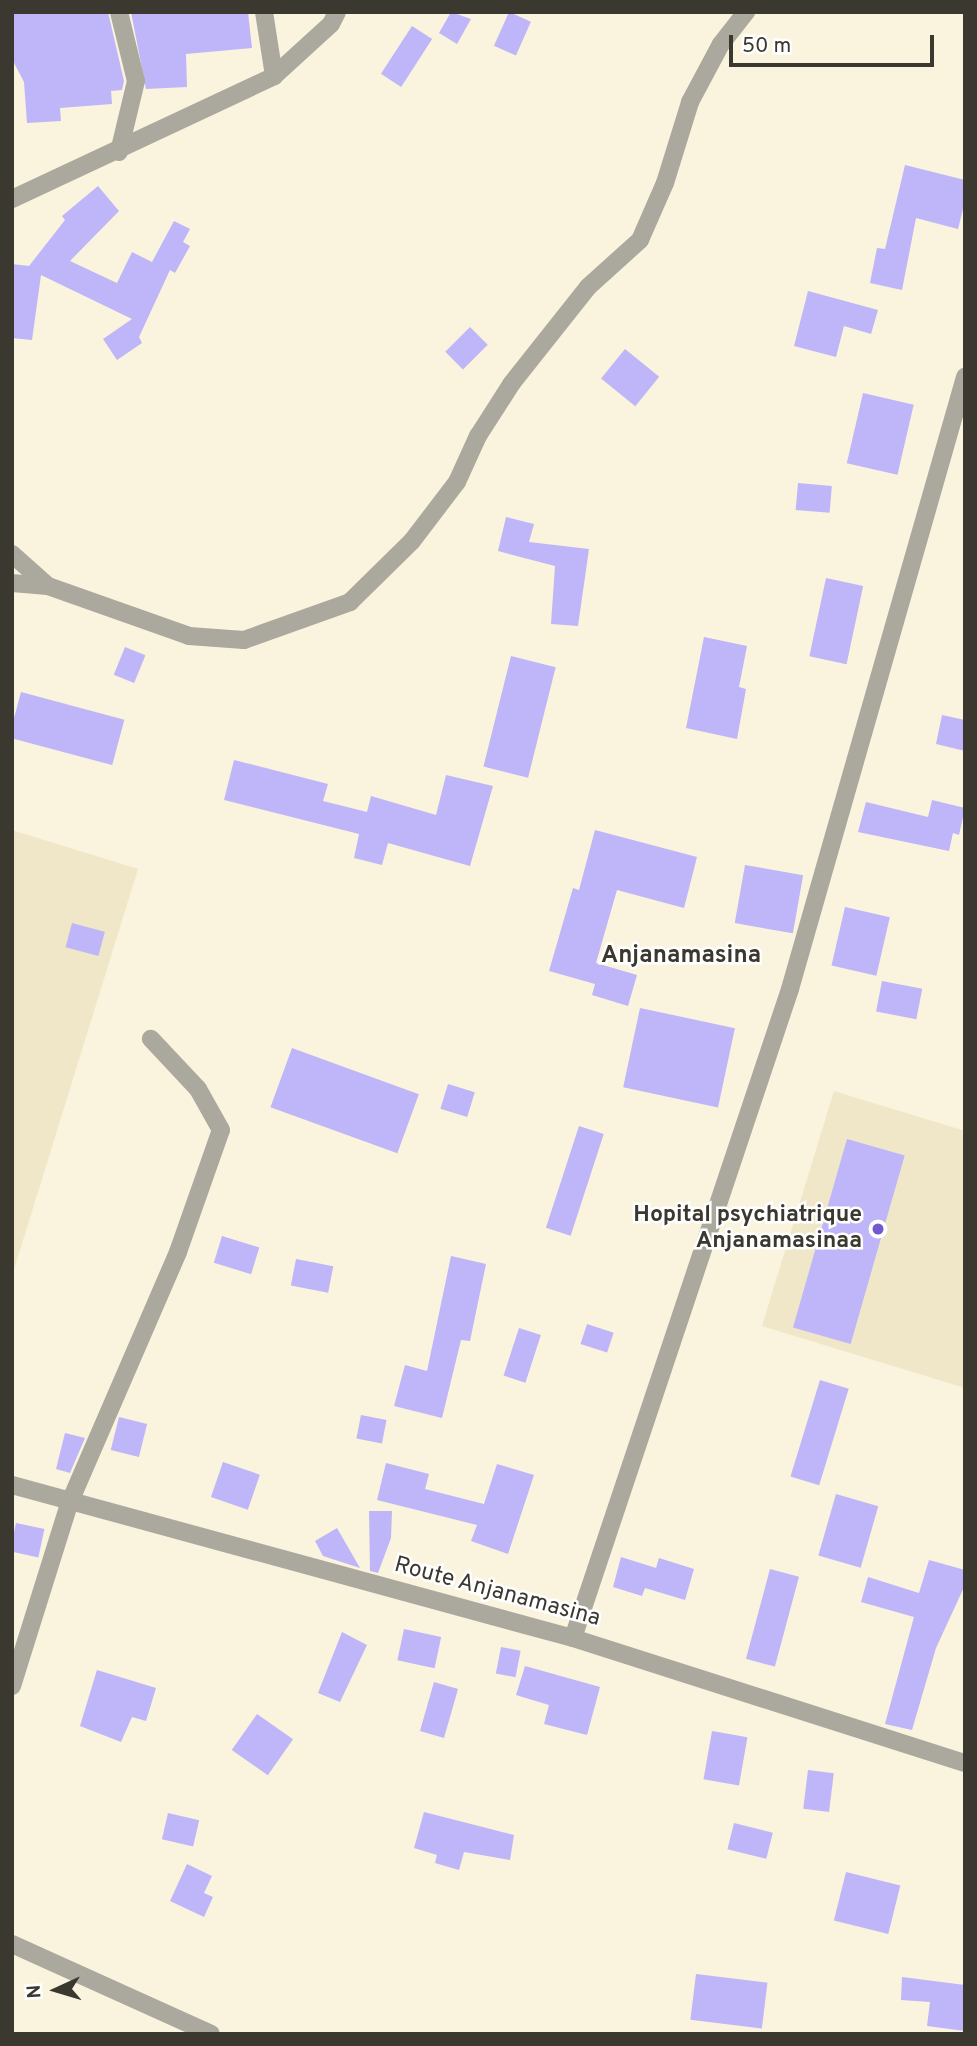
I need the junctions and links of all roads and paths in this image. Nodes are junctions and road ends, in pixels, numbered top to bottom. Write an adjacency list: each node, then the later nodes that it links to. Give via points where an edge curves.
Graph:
1 (119, 12): 6 (street, via 135,81)
2 (264, 12): 5 (street)
3 (337, 12): 5 (street, via 331,24)
4 (746, 12): 11 (street, via 721,44 690,102 665,183 640,240 579,297 512,383 478,436 457,482 412,541 350,602 244,640 189,636)
5 (274, 76): 6 (street)
6 (119, 152): 7 (street)
7 (12, 199)
8 (965, 377): 15 (street, via 790,989)
9 (12, 554): 11 (street)
10 (12, 583): 11 (street)
11 (48, 586)
12 (151, 1039): 14 (street, via 198,1089 221,1130 173,1265)
13 (12, 1485): 14 (street, Route Anjanamasina)
14 (69, 1504): 15 (street, Route Anjanamasina); 16 (street)
15 (573, 1638): 17 (street, Route Anjanamasina)
16 (12, 1686)
17 (965, 1763)
18 (12, 1944): 19 (street)
19 (211, 2034)

